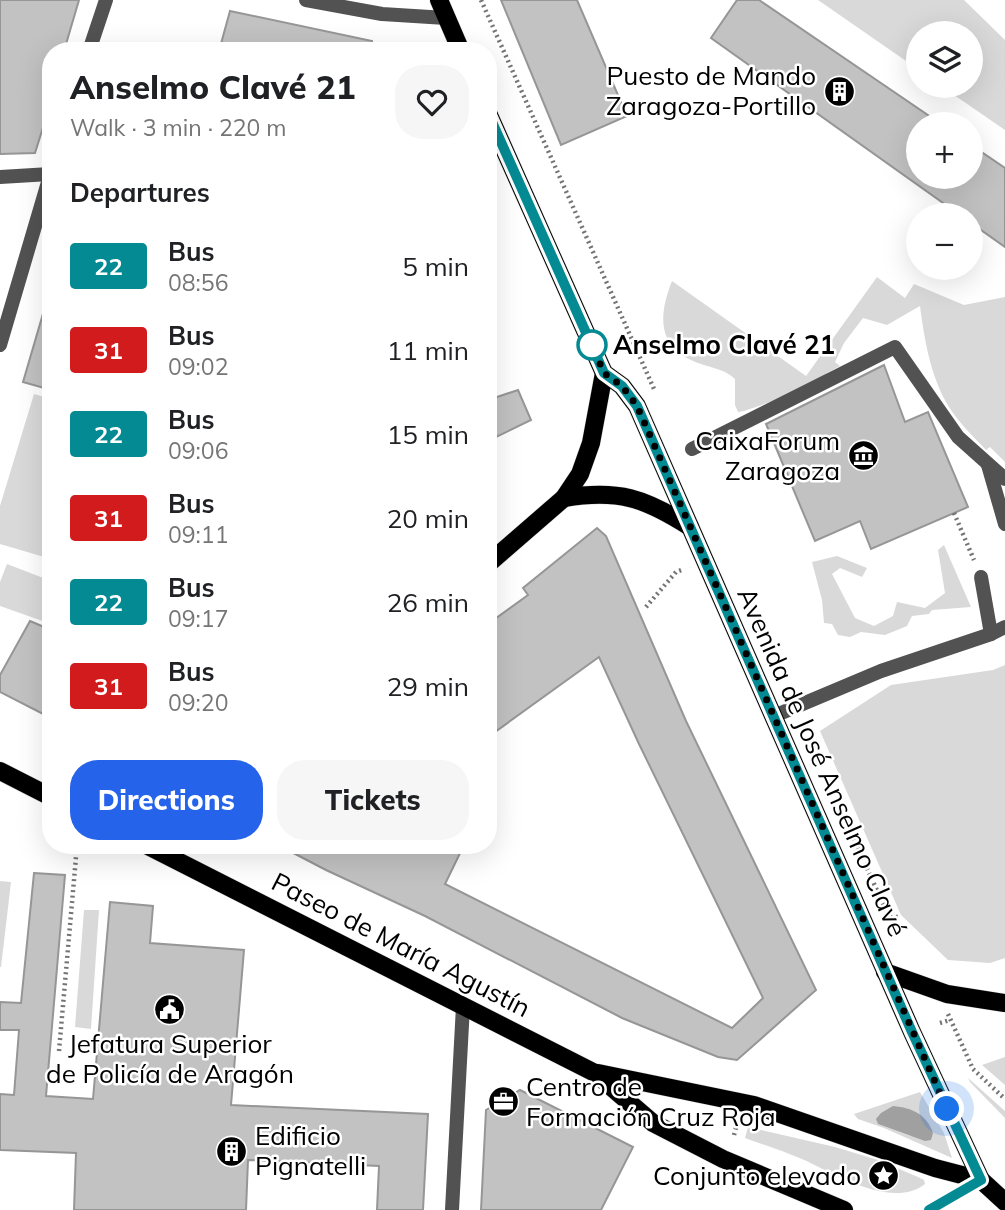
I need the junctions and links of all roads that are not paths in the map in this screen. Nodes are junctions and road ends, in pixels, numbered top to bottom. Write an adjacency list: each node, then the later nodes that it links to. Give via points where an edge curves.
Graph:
1 (106, 0): 5 (street)
2 (306, 0): 4 (street, via 382,14)
3 (439, 0): 4 (main road)
4 (446, 18): 6 (main road)
5 (92, 42)
6 (457, 42)
7 (497, 133): 12 (main road, Avenida de José Anselmo Clavé)
8 (42, 174): 9 (street)
9 (0, 177)
10 (42, 201): 11 (street)
11 (0, 345)
12 (604, 373): 16 (main road, via 591,443 580,474); 18 (main road, Avenida de José Anselmo Clavé, via 622,386 637,406)
13 (692, 449): 14 (street, via 895,347 958,437)
14 (988, 464): 15 (street); 17 (street)
15 (1005, 480)
16 (564, 498): 18 (main road, via 601,494 636,498); 19 (main road)
17 (1005, 524)
18 (690, 527): 22 (main road, Avenida de José Anselmo Clavé)
19 (497, 556)
20 (981, 577): 21 (street)
21 (998, 631): 22 (street, via 881,671)
22 (774, 716): 26 (main road, Avenida de José Anselmo Clavé)
23 (0, 771): 24 (main road)
24 (42, 792)
25 (167, 854): 28 (main road, Paseo de María Agustín)
26 (885, 972): 27 (main road, via 947,994); 30 (main road, Avenida de José Anselmo Clavé)
27 (1005, 1003)
28 (463, 1006): 29 (main road, Paseo de María Agustín); 32 (street)
29 (595, 1073): 30 (main road, Paseo de María Agustín, via 754,1105); 33 (main road, Paseo de María Agustín, via 653,1123 723,1159)
30 (981, 1180): 31 (main road, Paseo de María Agustín)
31 (1005, 1202)
32 (452, 1210)
33 (844, 1210)

